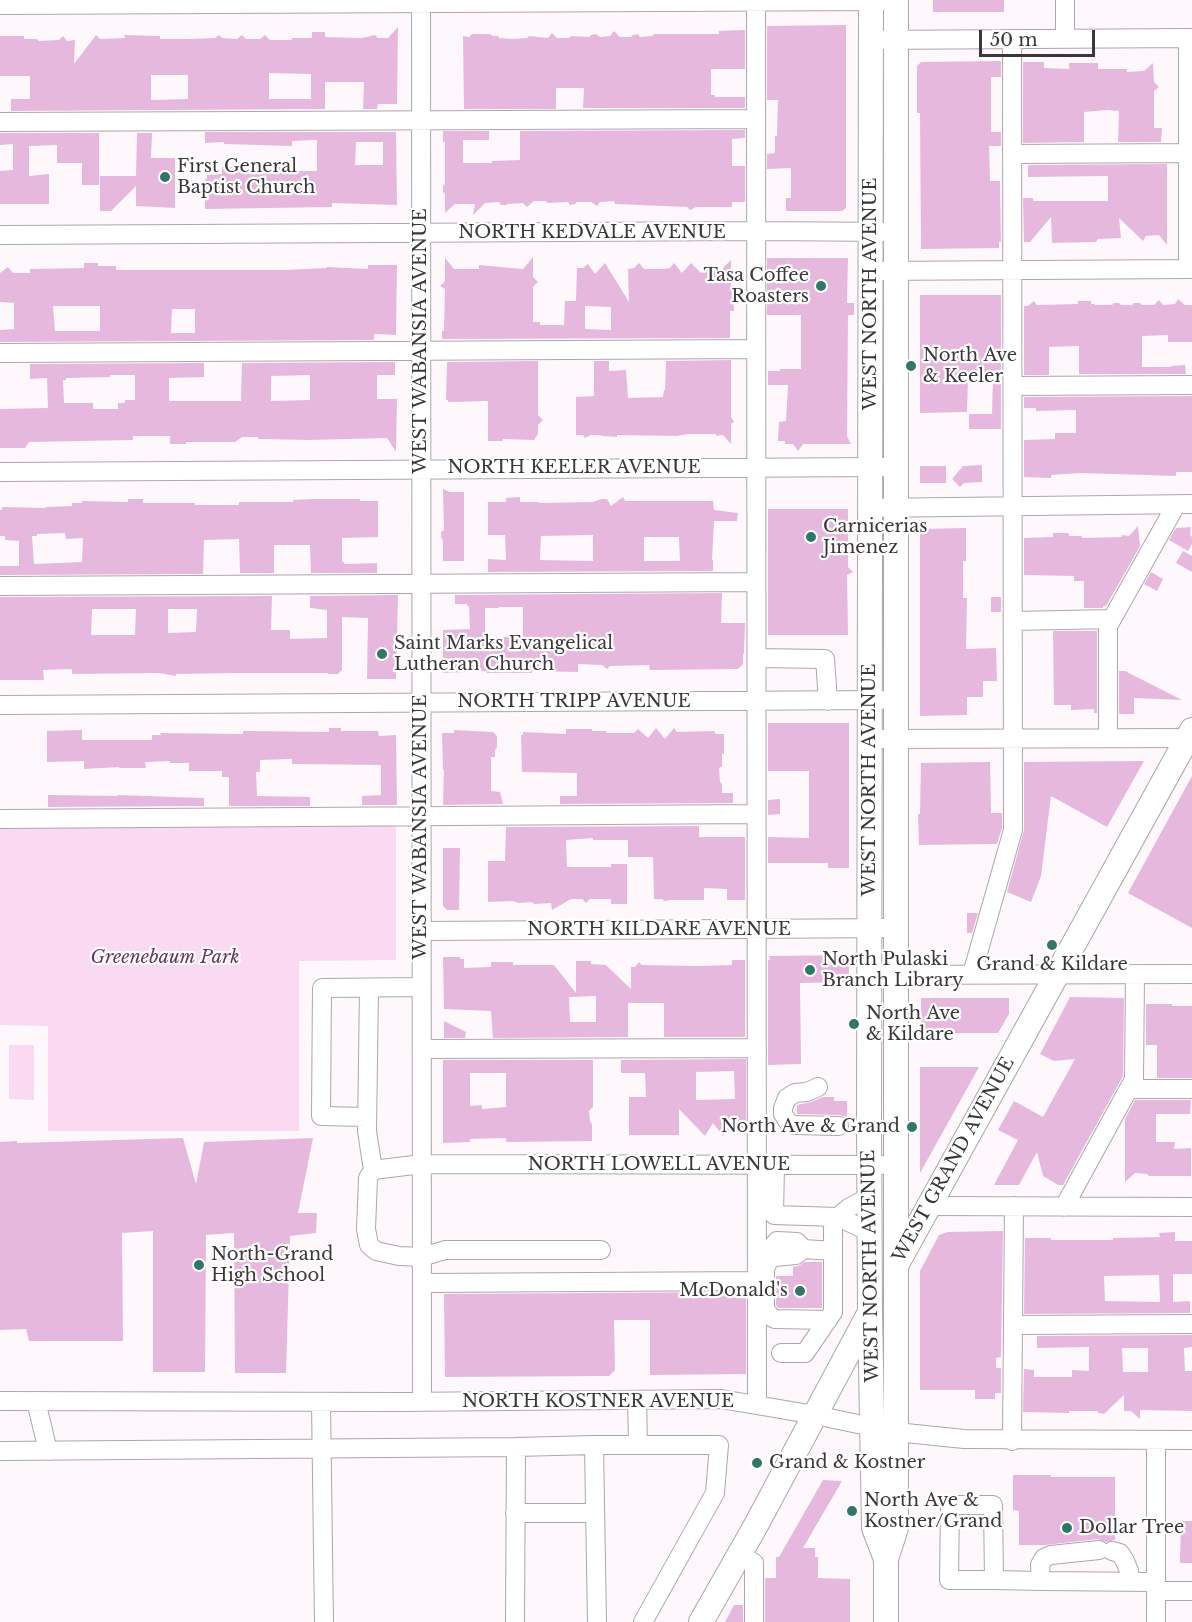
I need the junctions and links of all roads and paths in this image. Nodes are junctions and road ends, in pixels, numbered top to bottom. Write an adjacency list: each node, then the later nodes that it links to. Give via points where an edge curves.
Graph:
1 (1065, 0): 9 (street)
2 (421, 1): 3 (street); 6 (street); 13 (street, WEST WABANSIA AVENUE)
3 (756, 1): 4 (street); 12 (street)
4 (871, 1): 5 (street); 10 (main road, WEST NORTH AVENUE)
5 (896, 1): 11 (main road, WEST NORTH AVENUE)
6 (0, 5)
7 (1190, 38): 9 (street); 15 (street)
8 (1012, 39): 9 (street); 11 (street); 16 (street)
9 (1065, 39)
10 (871, 40): 11 (street); 18 (main road, WEST NORTH AVENUE)
11 (896, 40): 19 (main road, WEST NORTH AVENUE)
12 (756, 119): 13 (street); 17 (street)
13 (421, 120): 14 (street); 20 (street, WEST WABANSIA AVENUE)
14 (0, 122)
15 (1190, 153): 16 (street); 23 (street)
16 (1012, 154): 22 (street)
17 (756, 231): 18 (street, NORTH KEDVALE AVENUE); 20 (street, NORTH KEDVALE AVENUE); 26 (street)
18 (871, 232): 19 (street, NORTH KEDVALE AVENUE); 24 (main road, WEST NORTH AVENUE)
19 (896, 232): 25 (main road, WEST NORTH AVENUE)
20 (421, 234): 21 (street, NORTH KEDVALE AVENUE); 27 (street, WEST WABANSIA AVENUE)
21 (0, 235)
22 (1012, 270): 23 (street); 25 (street); 30 (street)
23 (1190, 270)
24 (871, 271): 25 (street); 32 (main road, WEST NORTH AVENUE)
25 (896, 271): 33 (main road, WEST NORTH AVENUE)
26 (756, 349): 27 (street); 31 (street)
27 (421, 351): 28 (street); 34 (street, WEST WABANSIA AVENUE)
28 (0, 353)
29 (1192, 385): 30 (street)
30 (1012, 386): 37 (street)
31 (756, 467): 32 (street, NORTH KEELER AVENUE); 34 (street, NORTH KEELER AVENUE); 40 (street)
32 (871, 467): 33 (street, NORTH KEELER AVENUE); 39 (main road, WEST NORTH AVENUE)
33 (896, 467): 38 (main road, WEST NORTH AVENUE)
34 (421, 469): 35 (street, NORTH KEELER AVENUE); 41 (street, WEST WABANSIA AVENUE)
35 (0, 472)
36 (1184, 505): 37 (street); 43 (street)
37 (1012, 506): 38 (street); 44 (street)
38 (896, 507): 39 (street); 47 (main road, WEST NORTH AVENUE)
39 (871, 508): 46 (main road, WEST NORTH AVENUE)
40 (756, 582): 41 (street); 45 (street)
41 (421, 585): 42 (street); 50 (street, WEST WABANSIA AVENUE)
42 (0, 586)
43 (1112, 619): 44 (street); 53 (street, via 1108,626)
44 (1012, 621): 55 (street)
45 (757, 658): 48 (street); 49 (street, via 825,659)
46 (871, 700): 47 (street, NORTH TRIPP AVENUE); 49 (street, NORTH TRIPP AVENUE); 56 (main road, WEST NORTH AVENUE)
47 (896, 700): 54 (main road, WEST NORTH AVENUE)
48 (757, 701): 49 (street, NORTH TRIPP AVENUE); 50 (street, NORTH TRIPP AVENUE); 57 (street)
49 (828, 701)
50 (421, 703): 51 (street, NORTH TRIPP AVENUE); 58 (street, WEST WABANSIA AVENUE)
51 (0, 705)
52 (1191, 735): 53 (street); 66 (main road, WEST GRAND AVENUE)
53 (1108, 738): 55 (street)
54 (896, 739): 55 (street); 56 (street); 60 (main road, WEST NORTH AVENUE)
55 (1013, 739): 65 (street, via 1013,830)
56 (871, 740): 62 (main road, WEST NORTH AVENUE)
57 (756, 814): 58 (street); 61 (street)
58 (421, 817): 59 (street); 63 (street, WEST WABANSIA AVENUE)
59 (0, 819)
60 (896, 928): 62 (street, NORTH KILDARE AVENUE); 69 (main road, WEST NORTH AVENUE)
61 (756, 929): 62 (street, NORTH KILDARE AVENUE); 63 (street, NORTH KILDARE AVENUE); 72 (street)
62 (869, 929): 68 (main road, WEST NORTH AVENUE)
63 (421, 931): 70 (street, WEST WABANSIA AVENUE)
64 (1189, 969): 67 (street)
65 (972, 974): 66 (street); 69 (street)
66 (1056, 974): 67 (street); 86 (main road, WEST GRAND AVENUE)
67 (1135, 974): 75 (street, via 1134,1079)
68 (869, 975): 69 (street); 82 (main road, WEST NORTH AVENUE)
69 (896, 975): 83 (main road, WEST NORTH AVENUE)
70 (421, 987): 71 (street); 73 (street, WEST WABANSIA AVENUE)
71 (369, 988): 77 (street); 77 (street, via 322,988 321,1116)
72 (757, 1048): 73 (street); 80 (street)
73 (422, 1049): 79 (street, WEST WABANSIA AVENUE)
74 (818, 1087): 78 (street, via 787,1098 783,1114 794,1125)
75 (1129, 1089): 76 (street); 88 (street)
76 (1192, 1089)
77 (367, 1118): 84 (street)
78 (839, 1126)
79 (422, 1164): 80 (street, NORTH LOWELL AVENUE); 84 (street, NORTH LOWELL AVENUE); 94 (street, WEST WABANSIA AVENUE)
80 (757, 1165): 81 (street, NORTH LOWELL AVENUE); 96 (street)
81 (775, 1165): 82 (street, NORTH LOWELL AVENUE); 90 (street, via 774,1215)
82 (869, 1165): 83 (street, NORTH LOWELL AVENUE); 85 (main road, WEST NORTH AVENUE)
83 (896, 1165): 95 (main road, WEST NORTH AVENUE)
84 (374, 1170): 94 (street, via 367,1186 369,1245 376,1251)
85 (869, 1197): 90 (street); 91 (main road, WEST NORTH AVENUE)
86 (929, 1206): 87 (street); 95 (main road, WEST GRAND AVENUE)
87 (1014, 1206): 88 (street); 101 (street)
88 (1064, 1207): 89 (street)
89 (1192, 1207)
90 (835, 1217): 91 (street); 93 (street)
91 (870, 1232): 98 (main road, WEST NORTH AVENUE)
92 (601, 1250): 94 (street, via 445,1250)
93 (833, 1251): 99 (street, via 833,1312); 99 (street, via 804,1249 790,1240 777,1241 765,1269 768,1314 775,1319)
94 (422, 1257): 97 (street, WEST WABANSIA AVENUE)
95 (897, 1264): 98 (main road, WEST GRAND AVENUE); 110 (main road, WEST NORTH AVENUE)
96 (757, 1281): 97 (street); 108 (street)
97 (422, 1283): 107 (street, WEST WABANSIA AVENUE)
98 (870, 1311): 109 (main road, WEST GRAND AVENUE); 110 (main road, WEST NORTH AVENUE)
99 (828, 1320): 102 (street, via 805,1353)
100 (1192, 1324): 101 (street)
101 (1014, 1325): 113 (street)
102 (782, 1353)
103 (637, 1400): 107 (street, NORTH KOSTNER AVENUE); 108 (street, NORTH KOSTNER AVENUE, via 722,1399); 115 (street)
104 (0, 1401): 105 (street, NORTH KOSTNER AVENUE)
105 (36, 1401): 106 (street, NORTH KOSTNER AVENUE); 119 (street)
106 (321, 1402): 107 (street, NORTH KOSTNER AVENUE); 117 (street)
107 (422, 1402)
108 (757, 1404): 109 (street, NORTH KOSTNER AVENUE)
109 (815, 1415): 110 (street, NORTH KOSTNER AVENUE); 122 (main road, WEST GRAND AVENUE, via 755,1527)
110 (884, 1430): 113 (street, NORTH KOSTNER AVENUE); 134 (main road, WEST NORTH AVENUE, via 874,1528 886,1558)
111 (1156, 1440): 112 (street, NORTH KOSTNER AVENUE); 113 (street, NORTH KOSTNER AVENUE); 126 (street)
112 (1192, 1440)
113 (1012, 1441)
114 (594, 1445): 115 (street); 116 (street); 121 (street)
115 (638, 1445): 131 (street, via 719,1445 716,1493)
116 (516, 1447): 117 (street); 120 (street)
117 (320, 1449): 119 (street); 128 (street)
118 (0, 1451): 119 (street)
119 (48, 1451)
120 (515, 1513): 121 (street); 129 (street)
121 (595, 1513): 130 (street)
122 (746, 1558): 132 (main road, WEST GRAND AVENUE); 133 (street)
123 (994, 1580): 123 (street, via 949,1580 950,1505 993,1505); 124 (street)
124 (1041, 1581): 125 (street); 125 (street, via 1040,1565 1044,1558 1105,1551 1120,1553)
125 (1130, 1582): 126 (street)
126 (1156, 1587): 127 (street); 135 (street)
127 (1192, 1592)
128 (324, 1622)
129 (515, 1622)
130 (597, 1622)
131 (643, 1622)
132 (700, 1622)
133 (754, 1622)
134 (886, 1622)
135 (1156, 1622)

